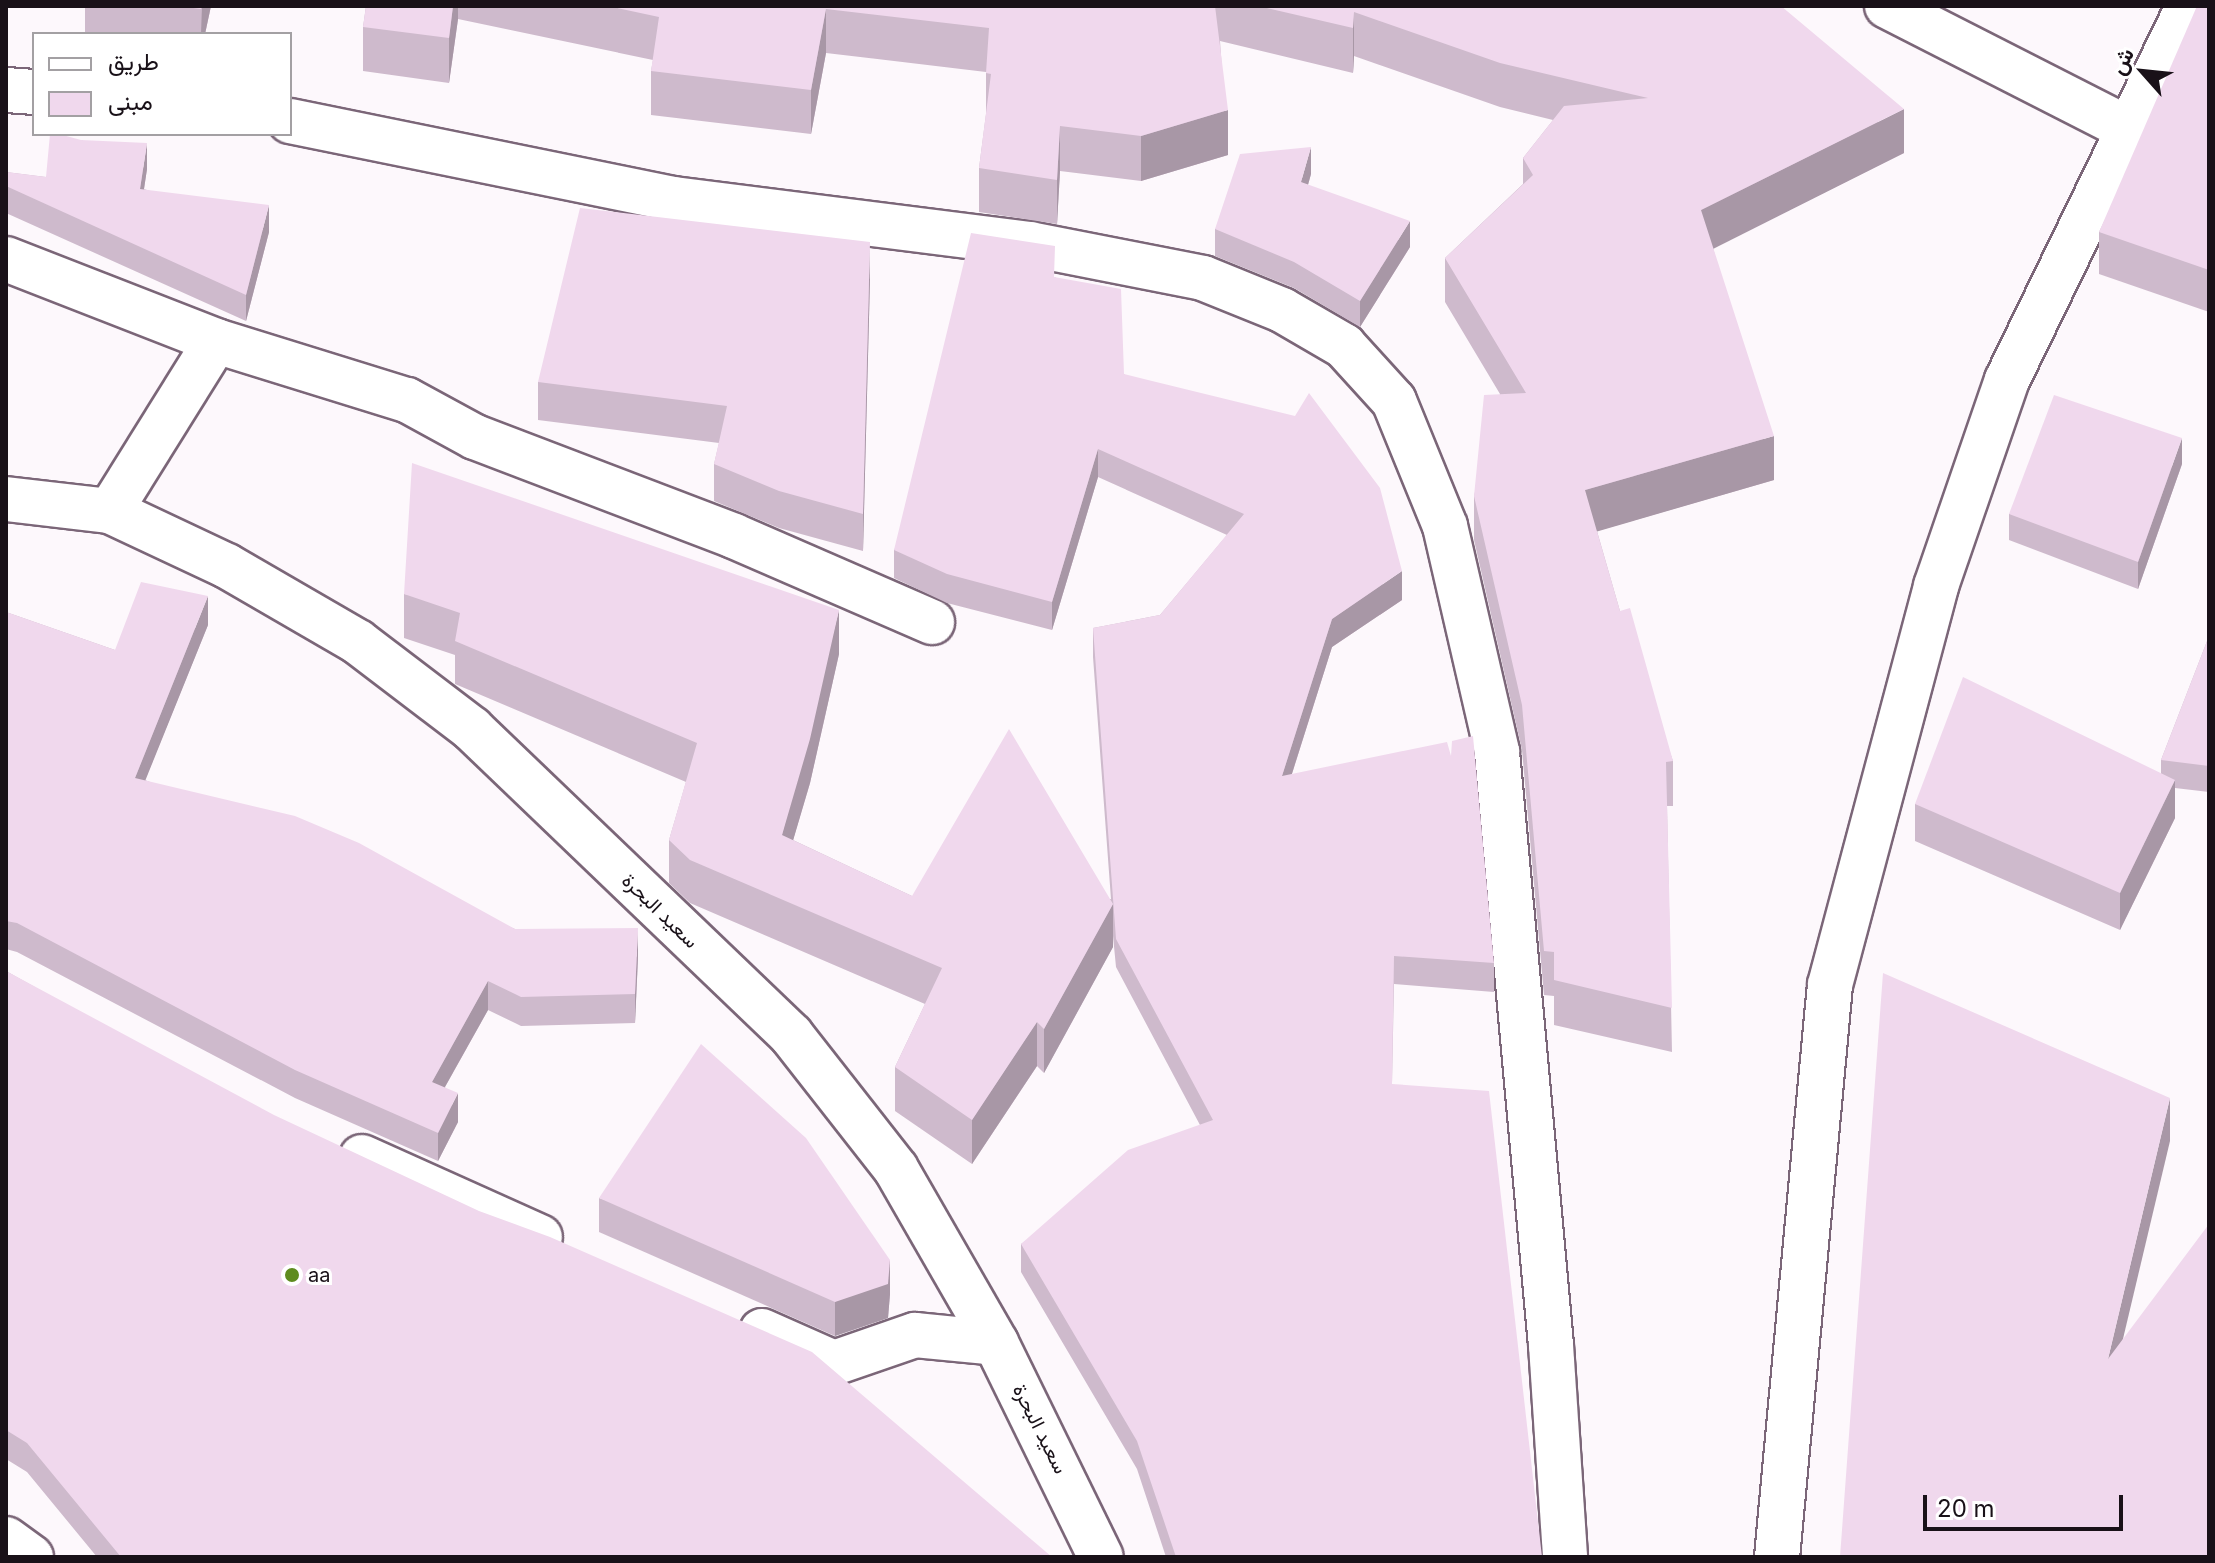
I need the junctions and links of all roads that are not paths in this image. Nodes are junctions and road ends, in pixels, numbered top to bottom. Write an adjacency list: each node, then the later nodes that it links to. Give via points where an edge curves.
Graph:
1 (1887, 6): 6 (street)
2 (2189, 6): 6 (street)
3 (6, 90): 4 (street)
4 (32, 92)
5 (292, 121): 19 (street, via 674,199 1030,244 1203,278 1282,310 1344,346 1394,401 1445,526 1497,752)
6 (2126, 128): 20 (street, via 2002,394 1936,586 1830,985)
7 (6, 259): 8 (street)
8 (216, 341): 10 (street); 11 (street, via 407,400 475,437 734,536)
9 (6, 499): 10 (street, سعيد البحرة)
10 (110, 511): 15 (street, سعيد البحرة, via 227,566 345,634 472,729 791,1035 896,1169)
11 (932, 622)
12 (325, 1140): 13 (street)
13 (572, 1250)
14 (724, 1315): 15 (street, via 834,1363 915,1335)
15 (996, 1343): 18 (street, سعيد البحرة, via 1078,1501)
16 (6, 1539): 17 (street)
17 (31, 1557)
18 (1101, 1557)
19 (1565, 1557)
20 (1777, 1557)

